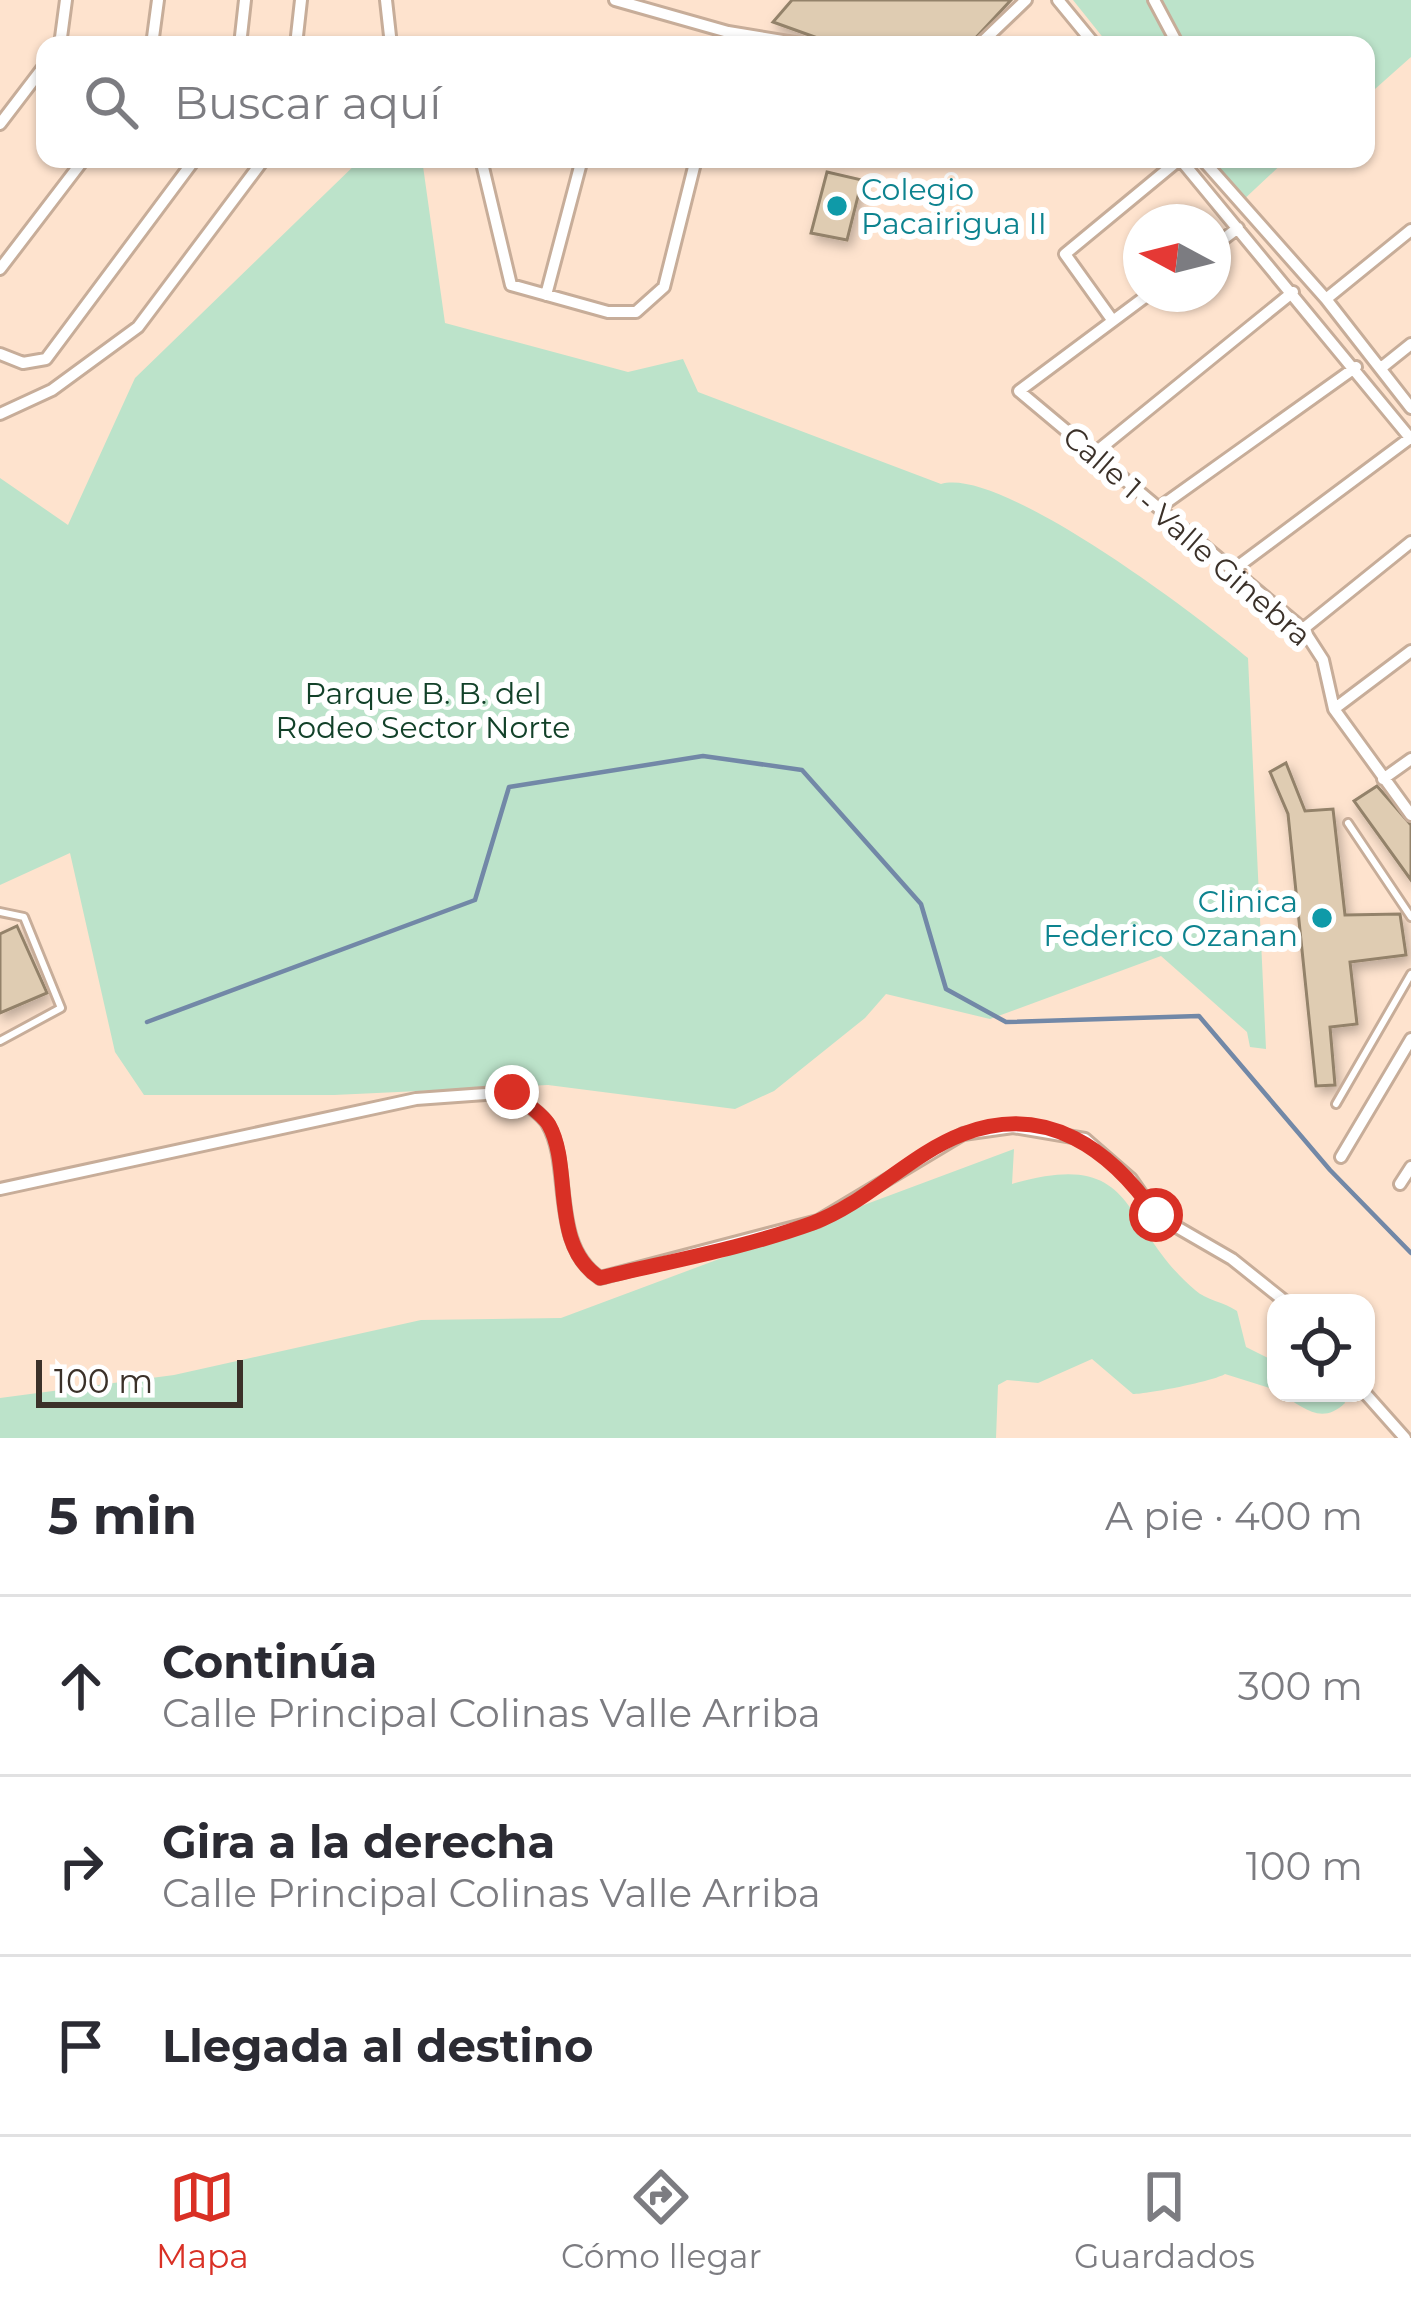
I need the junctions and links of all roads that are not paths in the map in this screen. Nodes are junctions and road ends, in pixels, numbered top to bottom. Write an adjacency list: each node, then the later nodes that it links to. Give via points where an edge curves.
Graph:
1 (66, 0): 10 (street)
2 (158, 0): 11 (street)
3 (245, 0): 12 (street)
4 (301, 0): 13 (street)
5 (386, 0): 14 (street)
6 (615, 0): 15 (street)
7 (1026, 0): 16 (street)
8 (1058, 0): 17 (street)
9 (1154, 0): 18 (street)
10 (61, 36)
11 (153, 36)
12 (241, 36)
13 (297, 36)
14 (390, 36)
15 (717, 36)
16 (988, 36)
17 (1088, 36)
18 (1173, 36)
19 (36, 77): 20 (street)
20 (0, 124)
21 (77, 168): 33 (street)
22 (188, 168): 40 (street, via 46,359 23,363)
23 (257, 168): 44 (street, via 138,327 52,391)
24 (483, 168): 35 (street, via 511,285)
25 (580, 168): 35 (street)
26 (694, 168): 35 (street, via 664,287 636,312)
27 (1169, 168): 38 (street, via 1065,254)
28 (1188, 168): 30 (street)
29 (1210, 168): 36 (street)
30 (1238, 228): 32 (street); 34 (street)
31 (1411, 230): 36 (street)
32 (1231, 233)
33 (0, 269)
34 (1293, 292): 41 (street); 46 (street)
35 (546, 295)
36 (1326, 299): 42 (street)
37 (1124, 312): 38 (street)
38 (1113, 320): 46 (street, Calle 1 - Valle Ginebra, via 1019,392)
39 (1411, 344): 42 (street)
40 (0, 354)
41 (1356, 367): 45 (street); 47 (street)
42 (1381, 368): 43 (street)
43 (1411, 408)
44 (0, 414)
45 (1411, 439): 49 (street)
46 (1096, 452): 47 (street, Calle 1 - Valle Ginebra)
47 (1160, 507): 49 (street, Calle 1 - Valle Ginebra)
48 (1411, 542): 50 (street)
49 (1233, 570): 50 (street, Calle 1 - Valle Ginebra)
50 (1303, 629): 52 (street, Calle 1 - Valle Ginebra, via 1323,660)
51 (1411, 651): 52 (street)
52 (1334, 709): 54 (street, Calle 1 - Valle Ginebra)
53 (1411, 759): 54 (street)
54 (1383, 779): 55 (street, Calle 1 - Valle Ginebra)
55 (1411, 815)
56 (1348, 823): 58 (lane)
57 (0, 912): 61 (lane, via 24,917 61,1008)
58 (1411, 917)
59 (1411, 974): 62 (lane)
60 (1411, 1039): 63 (street)
61 (0, 1041)
62 (1336, 1104)
63 (1341, 1157)
64 (1411, 1167): 65 (street)
65 (1400, 1184)
66 (0, 1189): 67 (street, via 416,1099 512,1092 549,1125 571,1235 583,1267 600,1278 818,1221 963,1134 1013,1127 1085,1139 1131,1179 1156,1215)
67 (1276, 1294)
68 (1373, 1402): 69 (street)
69 (1405, 1438)

